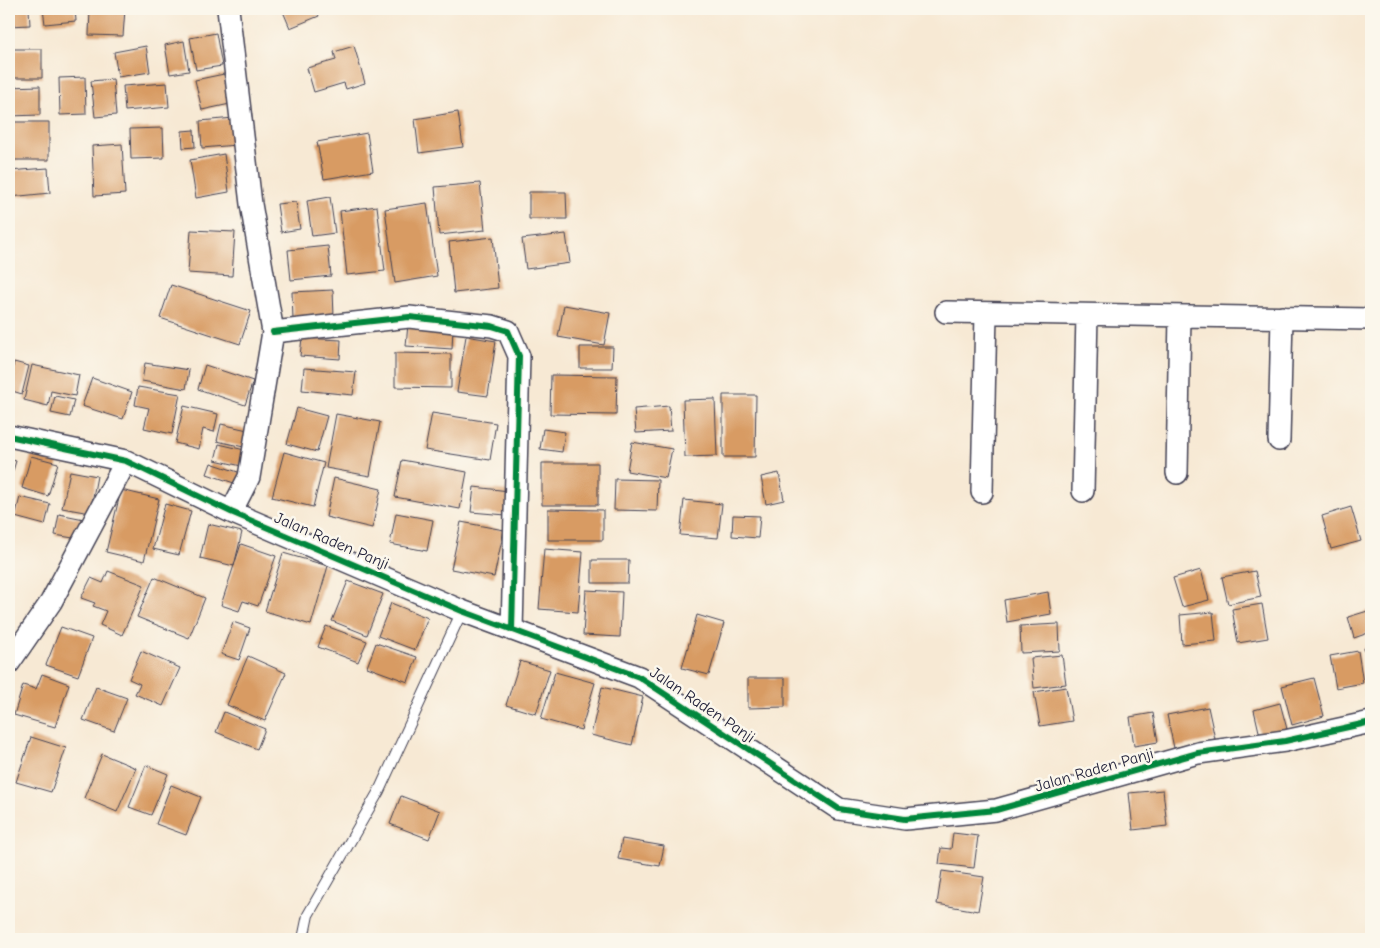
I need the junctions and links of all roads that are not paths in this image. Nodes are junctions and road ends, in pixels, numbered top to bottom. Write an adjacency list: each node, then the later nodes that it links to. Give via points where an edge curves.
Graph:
1 (228, 9): 8 (street, via 251,204)
2 (946, 312): 3 (street)
3 (986, 313): 4 (street); 14 (street)
4 (1087, 315): 5 (street); 13 (street)
5 (1180, 316): 6 (street); 12 (street)
6 (1282, 318): 7 (street); 10 (street)
7 (1371, 319)
8 (273, 332): 15 (street, via 249,477); 17 (street, via 409,317 492,326 508,331 519,356)
9 (9, 436): 11 (street, Jalan Raden Panji)
10 (1279, 440)
11 (126, 461): 15 (street, Jalan Raden Panji); 18 (street, via 51,602)
12 (1177, 473)
13 (1083, 491)
14 (982, 492)
15 (232, 512): 16 (street, Jalan Raden Panji)
16 (462, 611): 17 (street, Jalan Raden Panji); 20 (lane, via 379,791 308,915)
17 (512, 630): 19 (street, Jalan Raden Panji, via 639,678 839,809 905,819 996,810 1198,753 1285,741)
18 (9, 663)
19 (1371, 722)
20 (303, 939)

